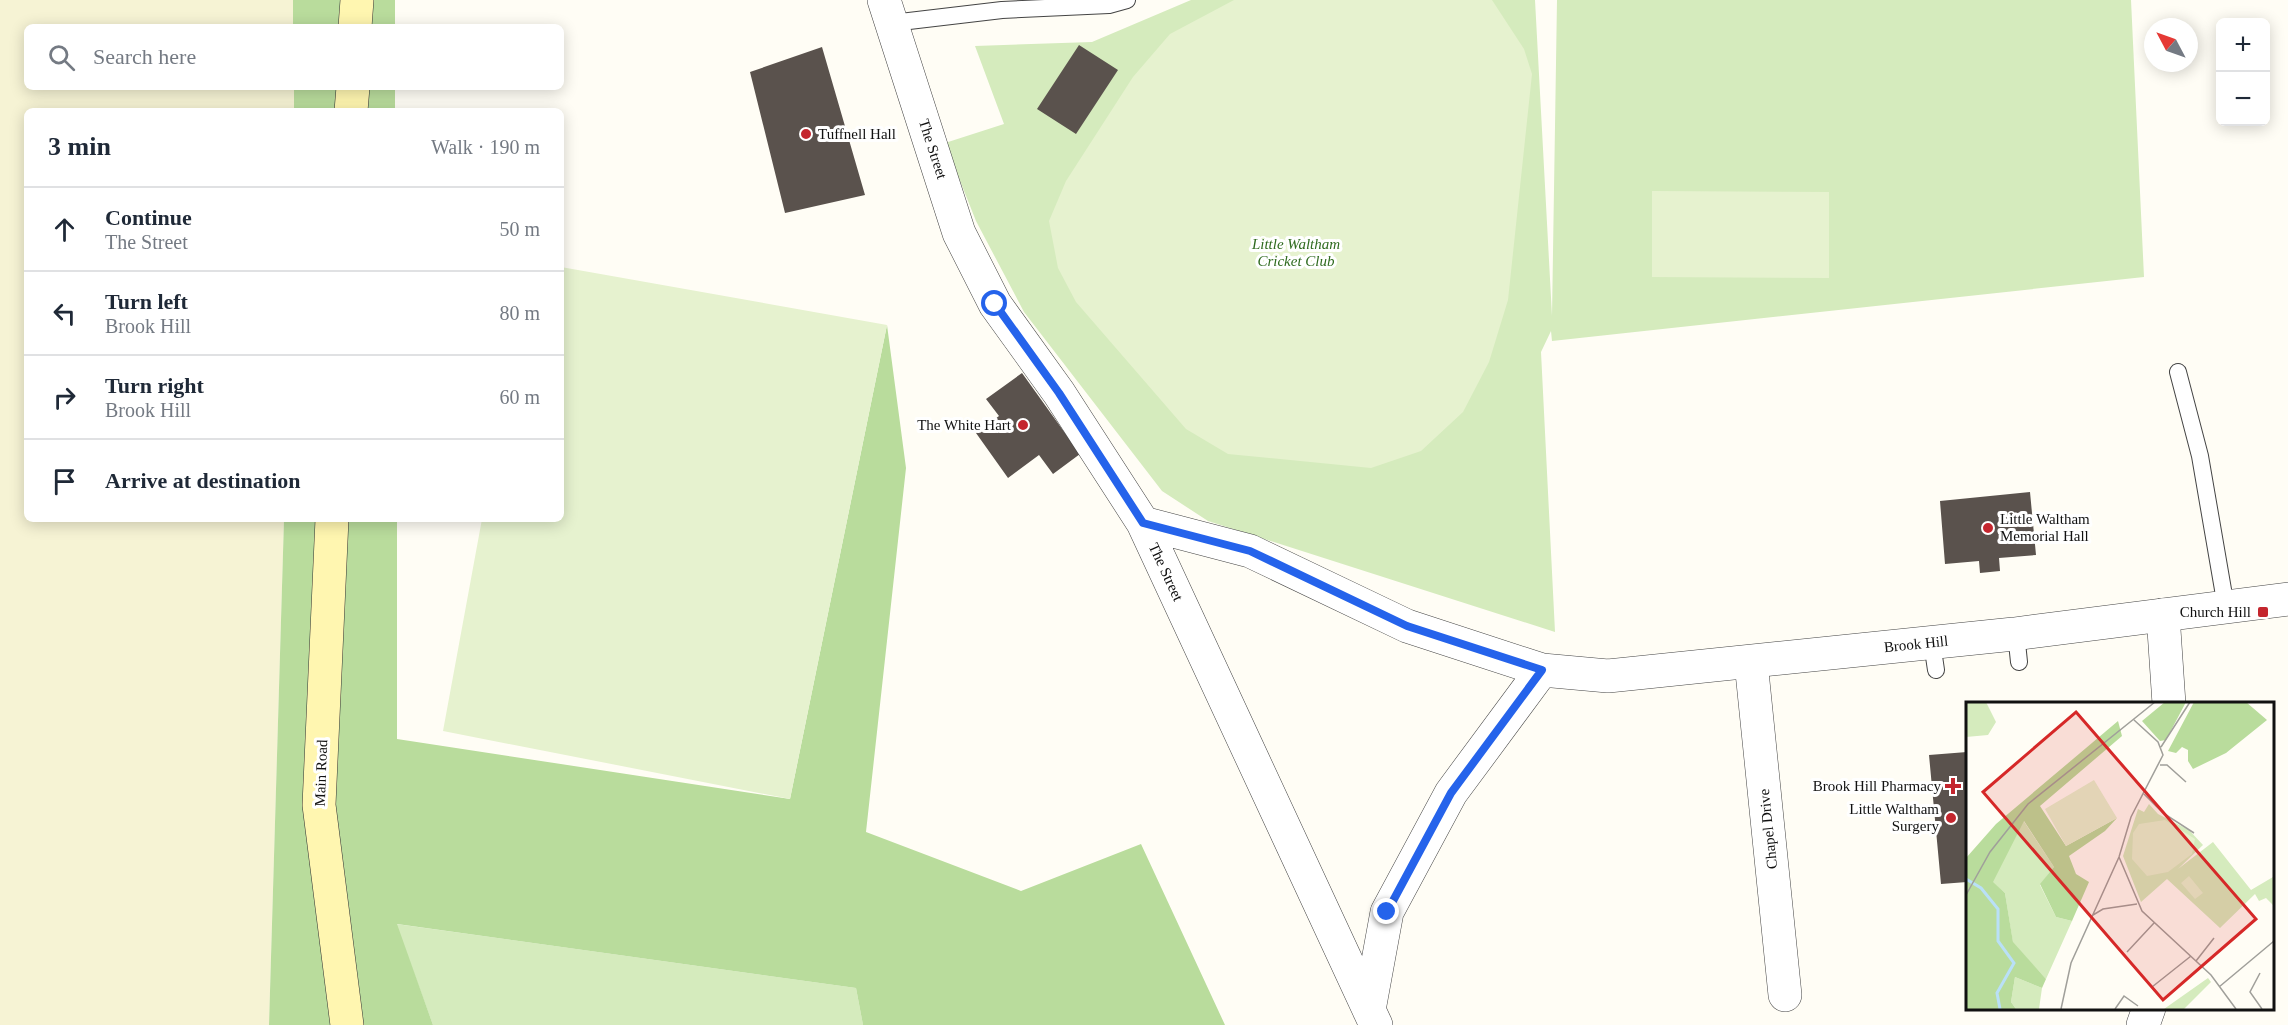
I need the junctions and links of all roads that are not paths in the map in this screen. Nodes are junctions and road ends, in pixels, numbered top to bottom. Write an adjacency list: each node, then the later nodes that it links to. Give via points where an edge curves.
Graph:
1 (357, 0): 4 (main road)
2 (1127, 0): 3 (lane, via 1109,5 1002,10)
3 (888, 11): 9 (street, The Street, via 959,233 995,304 1059,393)
4 (355, 24)
5 (352, 90): 6 (main road)
6 (351, 108)
7 (2178, 372): 11 (lane, via 2200,456)
8 (332, 522): 19 (main road, Main Road, via 319,805)
9 (1143, 523): 14 (street, Brook Hill, via 1250,551 1407,626); 18 (street, The Street)
10 (2288, 599): 11 (street, Brook Hill)
11 (2226, 607): 12 (street, Brook Hill)
12 (2163, 615): 13 (street, Brook Hill, via 2018,648 1934,656); 15 (street)
13 (1751, 662): 14 (street, Brook Hill, via 1608,676); 16 (street, Chapel Drive)
14 (1542, 670): 18 (street, via 1451,793 1387,912)
15 (2169, 702)
16 (1785, 995)
17 (2148, 1010): 20 (street)
18 (1372, 1017)
19 (347, 1025)
20 (2143, 1025)

